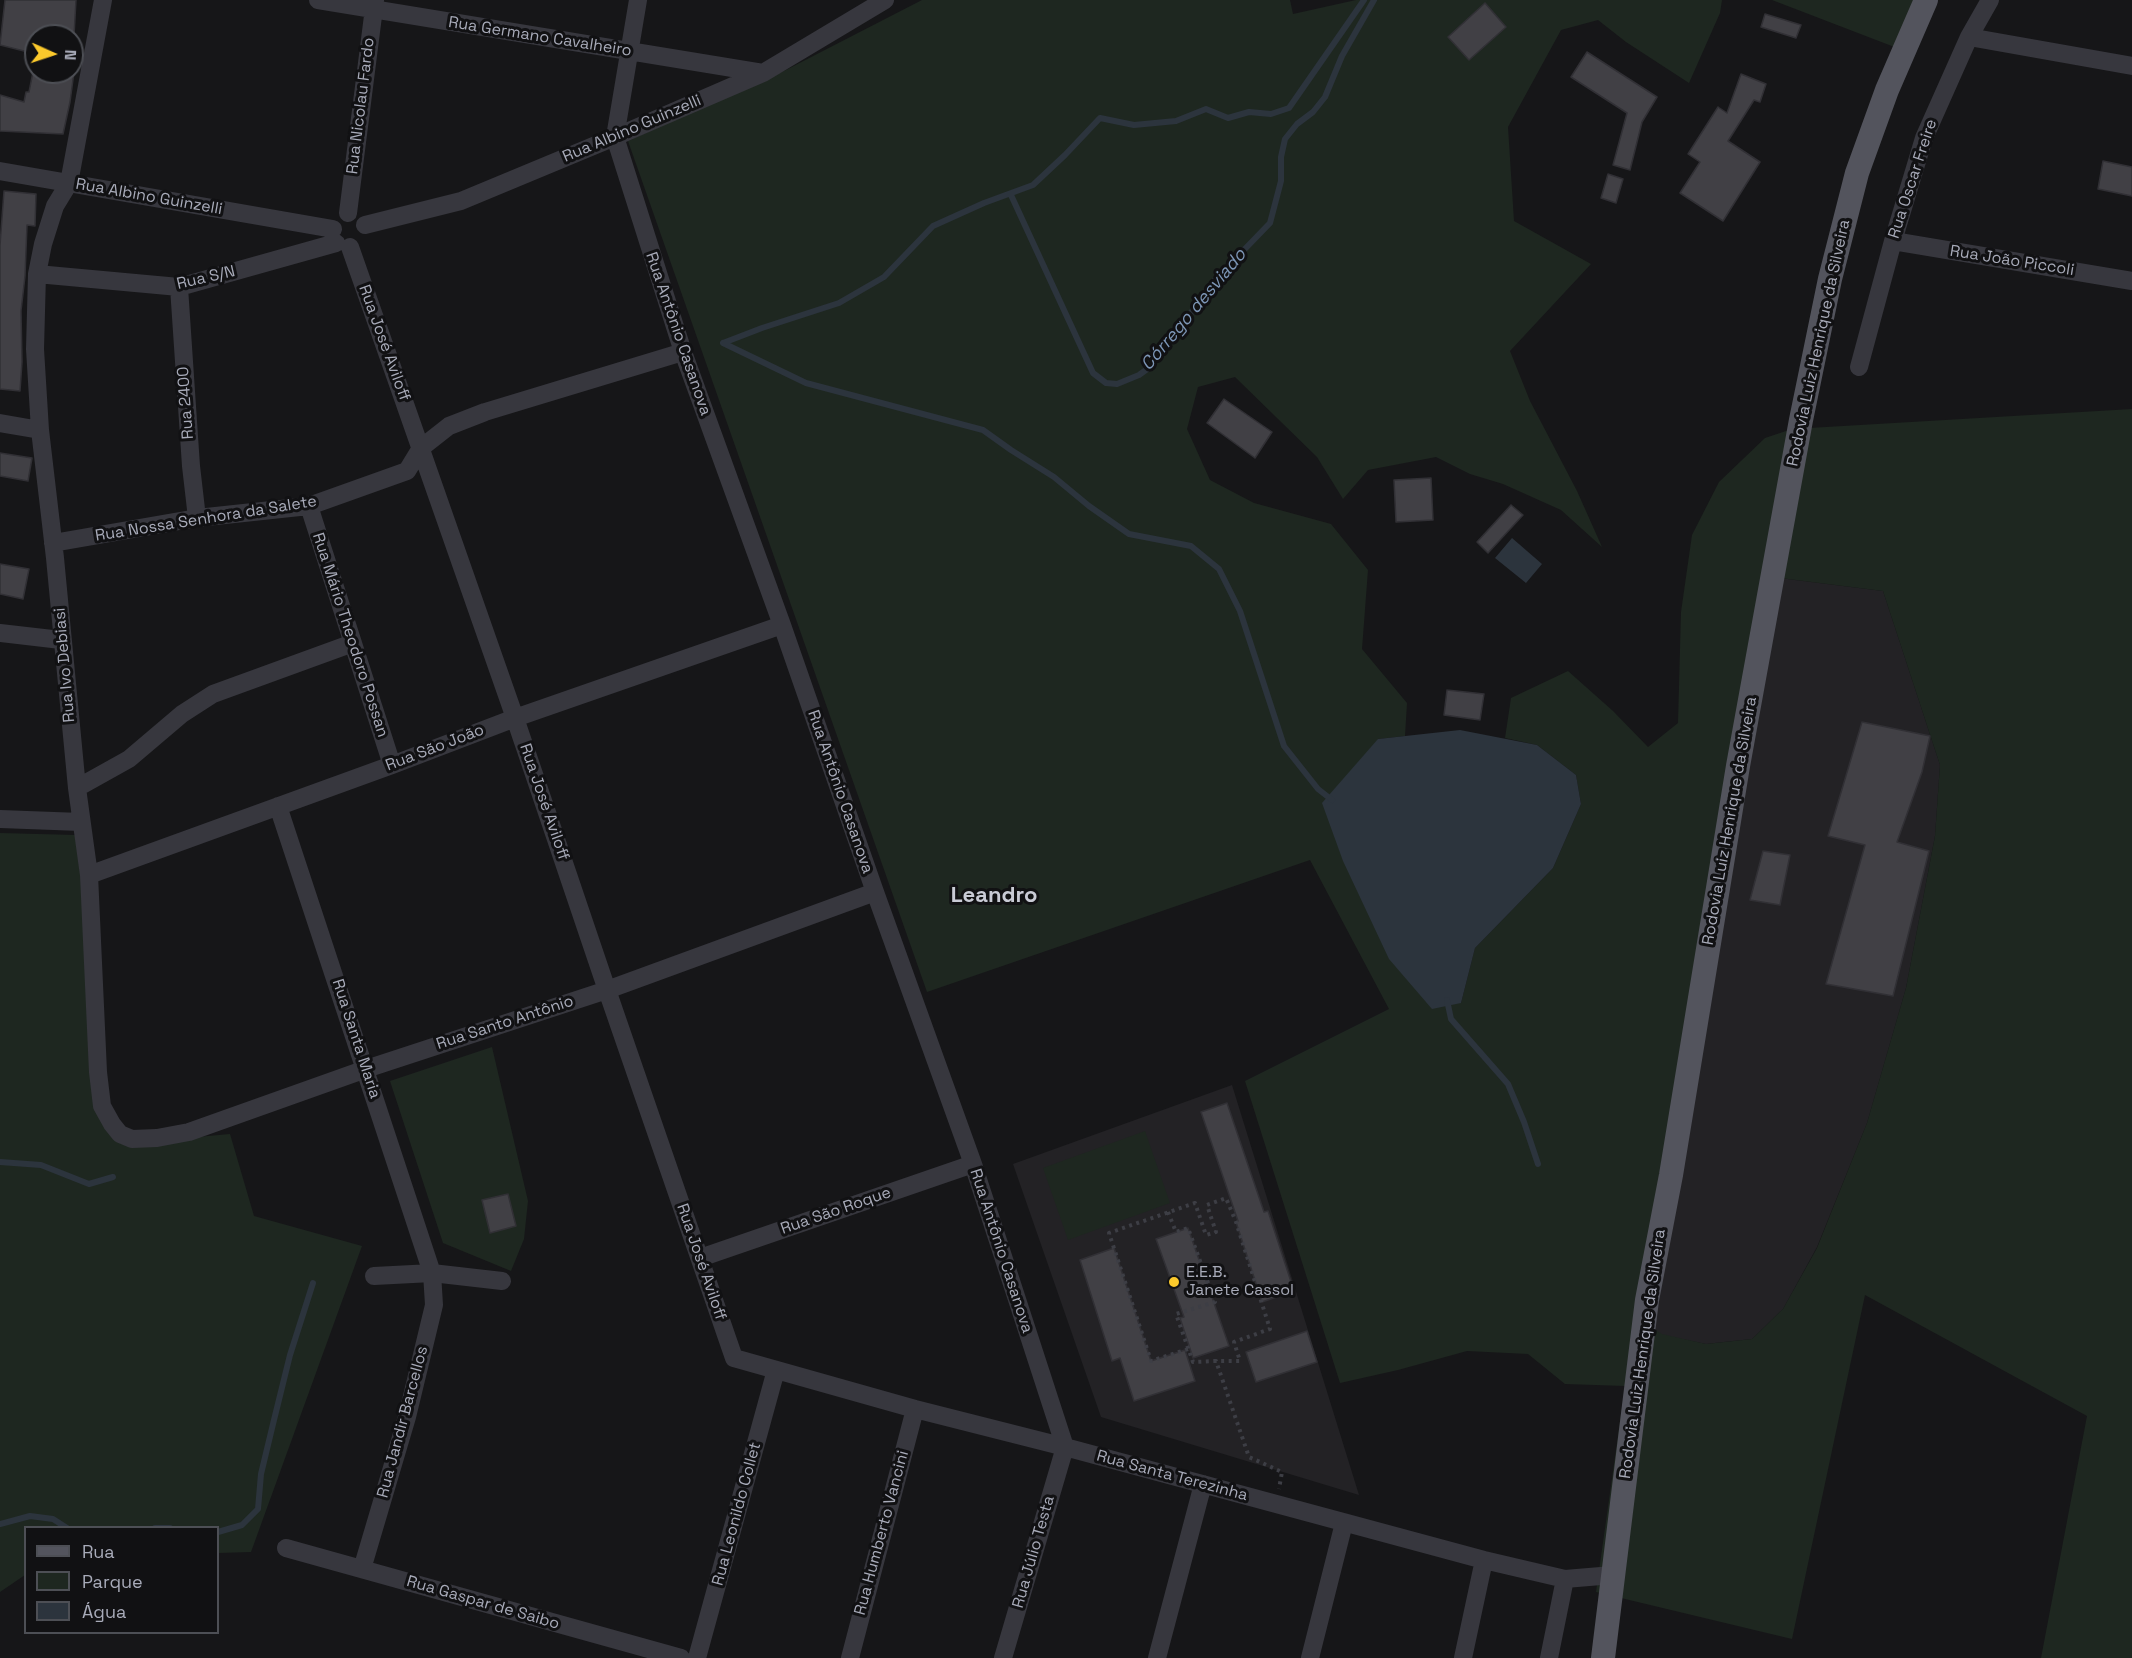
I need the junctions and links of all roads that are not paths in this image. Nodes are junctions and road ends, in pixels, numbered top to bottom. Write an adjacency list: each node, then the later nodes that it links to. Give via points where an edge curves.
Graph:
1 (103, 0): 14 (street, Rua Ivo Debiasi)
2 (318, 0): 7 (street, Rua Germano Cavalheiro)
3 (638, 0): 9 (street)
4 (1926, 0): 59 (main road, Rodovia Luiz Henrique da Silveira, via 1857,173 1801,420 1647,1300)
5 (1990, 0): 8 (street, Rua Oscar Freire)
6 (880, 1): 11 (street, Rua Albino Guinzelli)
7 (374, 5): 9 (street, Rua Germano Cavalheiro); 15 (street, Rua Nicolau Fardo)
8 (1969, 37): 10 (street); 18 (street, Rua Oscar Freire, via 1924,138)
9 (629, 52): 11 (street, Rua Germano Cavalheiro); 12 (street)
10 (2132, 66)
11 (763, 73): 12 (street, Rua Albino Guinzelli)
12 (615, 137): 16 (street, Rua Albino Guinzelli, via 460,201); 22 (street, Rua Antônio Casanova)
13 (0, 171): 14 (street, Rua Albino Guinzelli)
14 (69, 183): 17 (street, Rua Albino Guinzelli); 19 (street, Rua Ivo Debiasi, via 55,206)
15 (348, 213): 16 (street, via 361,216); 17 (street, via 338,218)
16 (365, 225): 17 (street, via 361,237)
17 (340, 240): 21 (street, Rua S/N); 26 (street, Rua José Aviloff)
18 (1893, 241): 20 (street, Rua João Piccoli); 23 (street, Rua Oscar Freire)
19 (37, 274): 21 (street, Rua S/N); 25 (street, Rua Ivo Debiasi, via 35,349)
20 (2132, 281)
21 (178, 288): 28 (street, Rua 2400)
22 (683, 352): 26 (street, Rua Nossa Senhora da Salete, via 485,412 449,426); 30 (street, Rua Antônio Casanova)
23 (1859, 367)
24 (0, 423): 25 (street)
25 (40, 430): 29 (street, Rua Ivo Debiasi)
26 (421, 448): 27 (street, Rua Nossa Senhora da Salete, via 407,471); 34 (street, Rua José Aviloff)
27 (309, 506): 28 (street, Rua Nossa Senhora da Salete); 33 (street, Rua Mário Theodoro Possan)
28 (197, 518): 29 (street, Rua Nossa Senhora da Salete)
29 (53, 543): 32 (street, Rua Ivo Debiasi)
30 (782, 625): 34 (street, Rua São João); 41 (street, Rua Antônio Casanova)
31 (0, 633): 32 (street)
32 (62, 640): 36 (street, Rua Ivo Debiasi)
33 (353, 643): 35 (street, Rua Mário Theodoro Possan); 36 (street, via 213,694 182,714 129,759)
34 (515, 718): 35 (street, Rua São João); 42 (street, Rua José Aviloff)
35 (392, 765): 37 (street, Rua São João)
36 (77, 788): 39 (street, Rua Ivo Debiasi)
37 (278, 806): 40 (street, Rua São João); 43 (street, Rua Santa Maria)
38 (0, 819): 39 (street)
39 (81, 822): 40 (street, Rua Ivo Debiasi)
40 (89, 875): 44 (street, Rua Ivo Debiasi, via 102,1106 120,1134)
41 (875, 892): 42 (street, Rua Santo Antônio); 45 (street, Rua Antônio Casanova)
42 (607, 990): 43 (street, Rua Santo Antônio); 46 (street, Rua José Aviloff)
43 (366, 1069): 44 (street, Rua Santo Antônio, via 189,1132); 47 (street, Rua Santa Maria)
44 (132, 1139)
45 (973, 1164): 46 (street, Rua São Roque); 53 (street, Rua Antônio Casanova)
46 (700, 1258): 50 (street, Rua José Aviloff)
47 (432, 1273): 48 (street); 49 (street); 58 (street, Rua Jandir Barcellos, via 434,1305 407,1417)
48 (374, 1276)
49 (502, 1281)
50 (734, 1358): 51 (street, Rua Santa Terezinha)
51 (776, 1370): 52 (street, Rua Santa Terezinha); 62 (street, Rua Leonildo Collet)
52 (915, 1408): 53 (street, Rua Santa Terezinha); 63 (street, Rua Humberto Vancini)
53 (1065, 1447): 54 (street, Rua Santa Terezinha); 64 (street, Rua Júlio Testa)
54 (1203, 1484): 55 (street, Rua Santa Terezinha); 65 (street)
55 (1344, 1523): 57 (street, Rua Santa Terezinha); 66 (street)
56 (286, 1548): 58 (street, Rua Gaspar de Saibo)
57 (1484, 1560): 60 (street, Rua Santa Terezinha); 67 (street)
58 (362, 1569): 61 (street, Rua Gaspar de Saibo)
59 (1613, 1575): 60 (street, Rua Santa Terezinha); 69 (main road, Rodovia Luiz Henrique da Silveira)
60 (1565, 1579): 68 (street)
61 (681, 1658)
62 (698, 1658)
63 (849, 1658)
64 (1003, 1658)
65 (1157, 1658)
66 (1310, 1658)
67 (1463, 1658)
68 (1549, 1658)
69 (1603, 1658)

